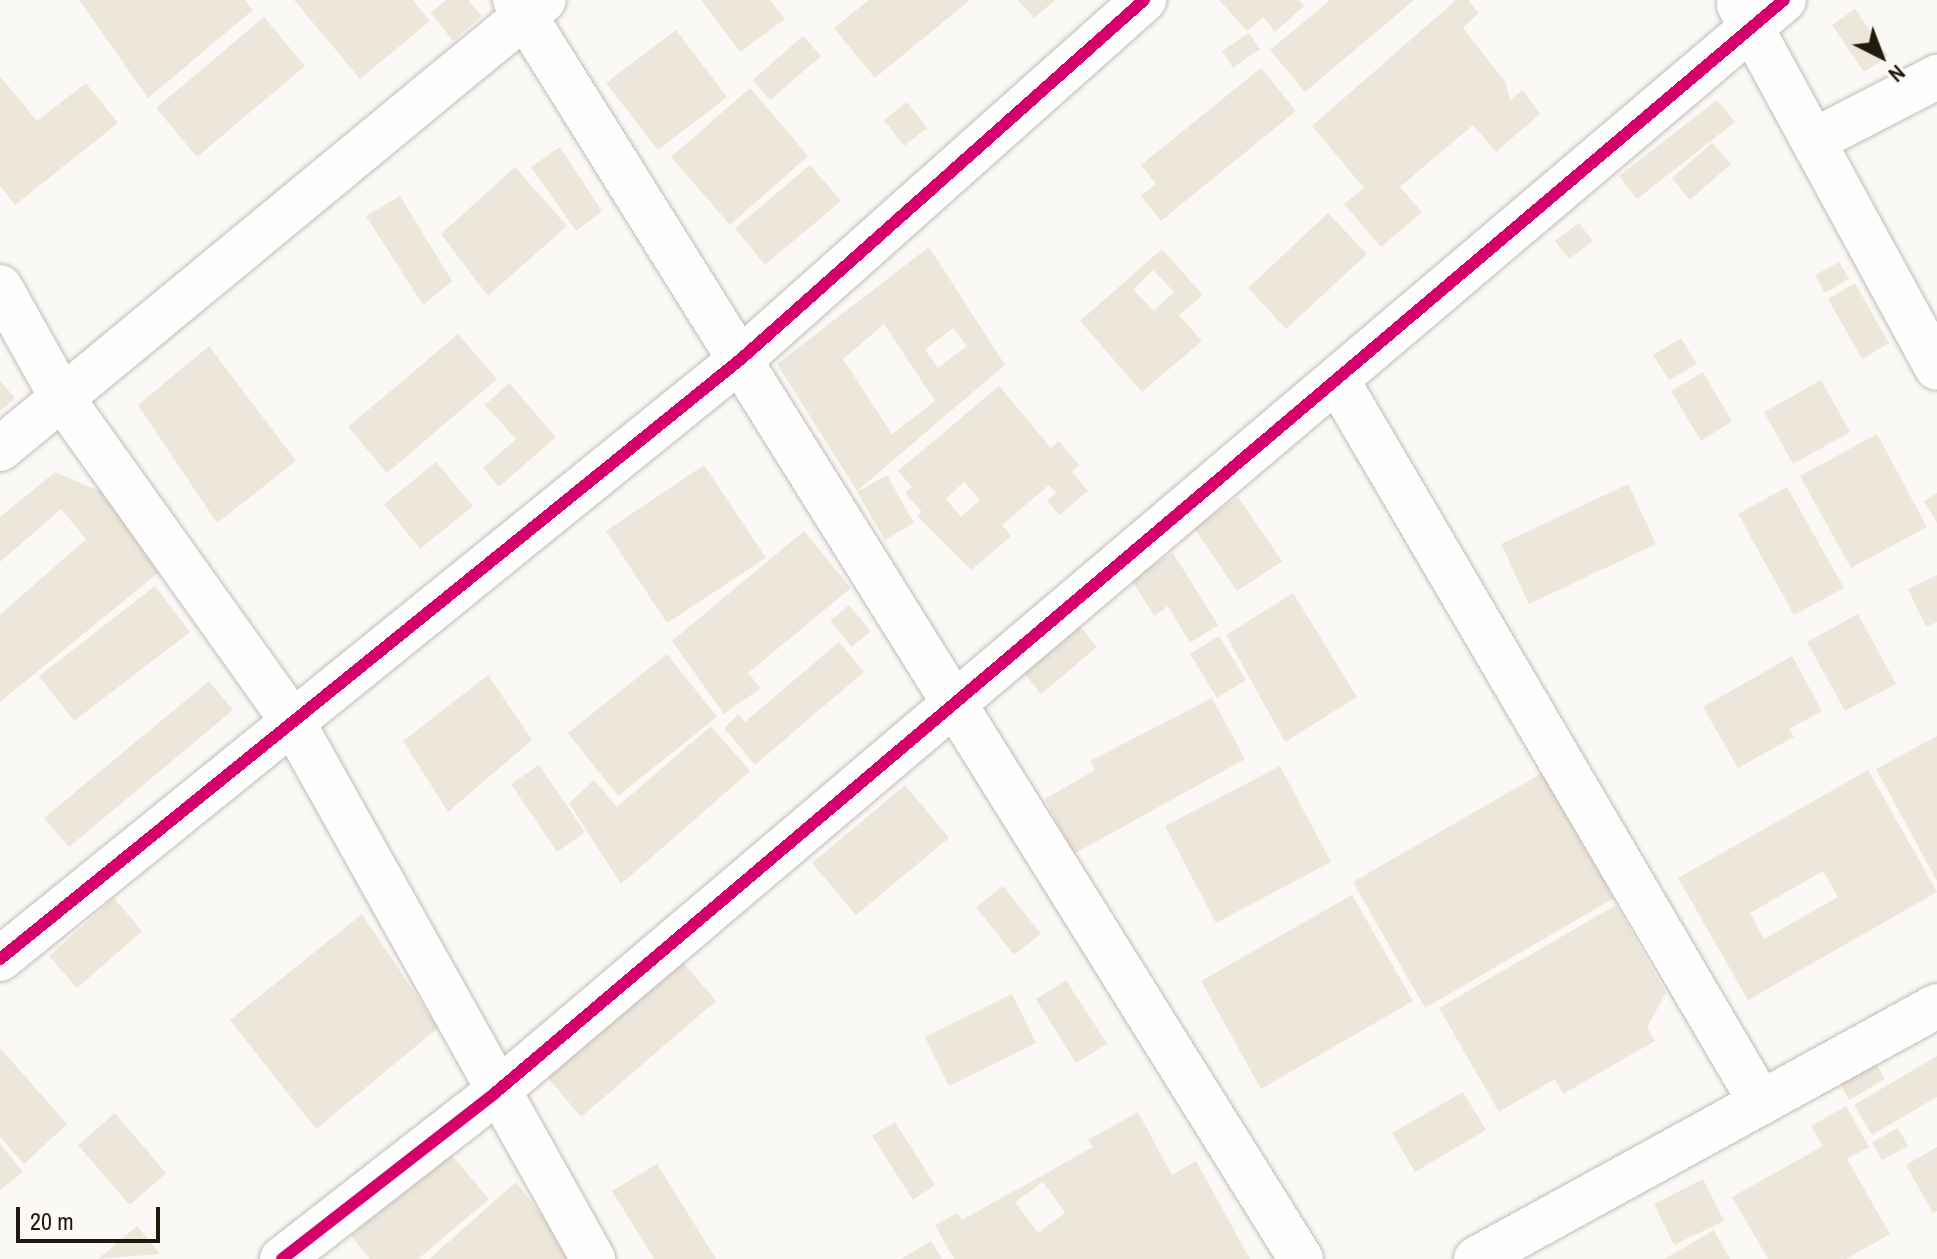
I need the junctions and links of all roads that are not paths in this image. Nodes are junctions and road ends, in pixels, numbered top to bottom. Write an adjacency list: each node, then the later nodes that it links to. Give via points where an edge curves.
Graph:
1 (1144, 0): 7 (street)
2 (528, 5): 7 (street); 10 (street)
3 (1758, 9): 5 (street); 9 (street)
4 (1937, 77): 5 (street)
5 (1813, 141): 8 (street)
6 (0, 287): 10 (street)
7 (741, 359): 12 (street); 13 (street)
8 (1937, 368)
9 (1337, 380): 12 (street); 17 (street)
10 (62, 398): 11 (street); 13 (street)
11 (0, 449)
12 (956, 702): 16 (street); 20 (street)
13 (291, 719): 14 (street); 16 (street)
14 (0, 959)
15 (1937, 1006): 17 (street)
16 (495, 1093): 18 (street); 19 (street)
17 (1761, 1103): 21 (street)
18 (282, 1259)
19 (593, 1259)
20 (1301, 1259)
21 (1476, 1259)

